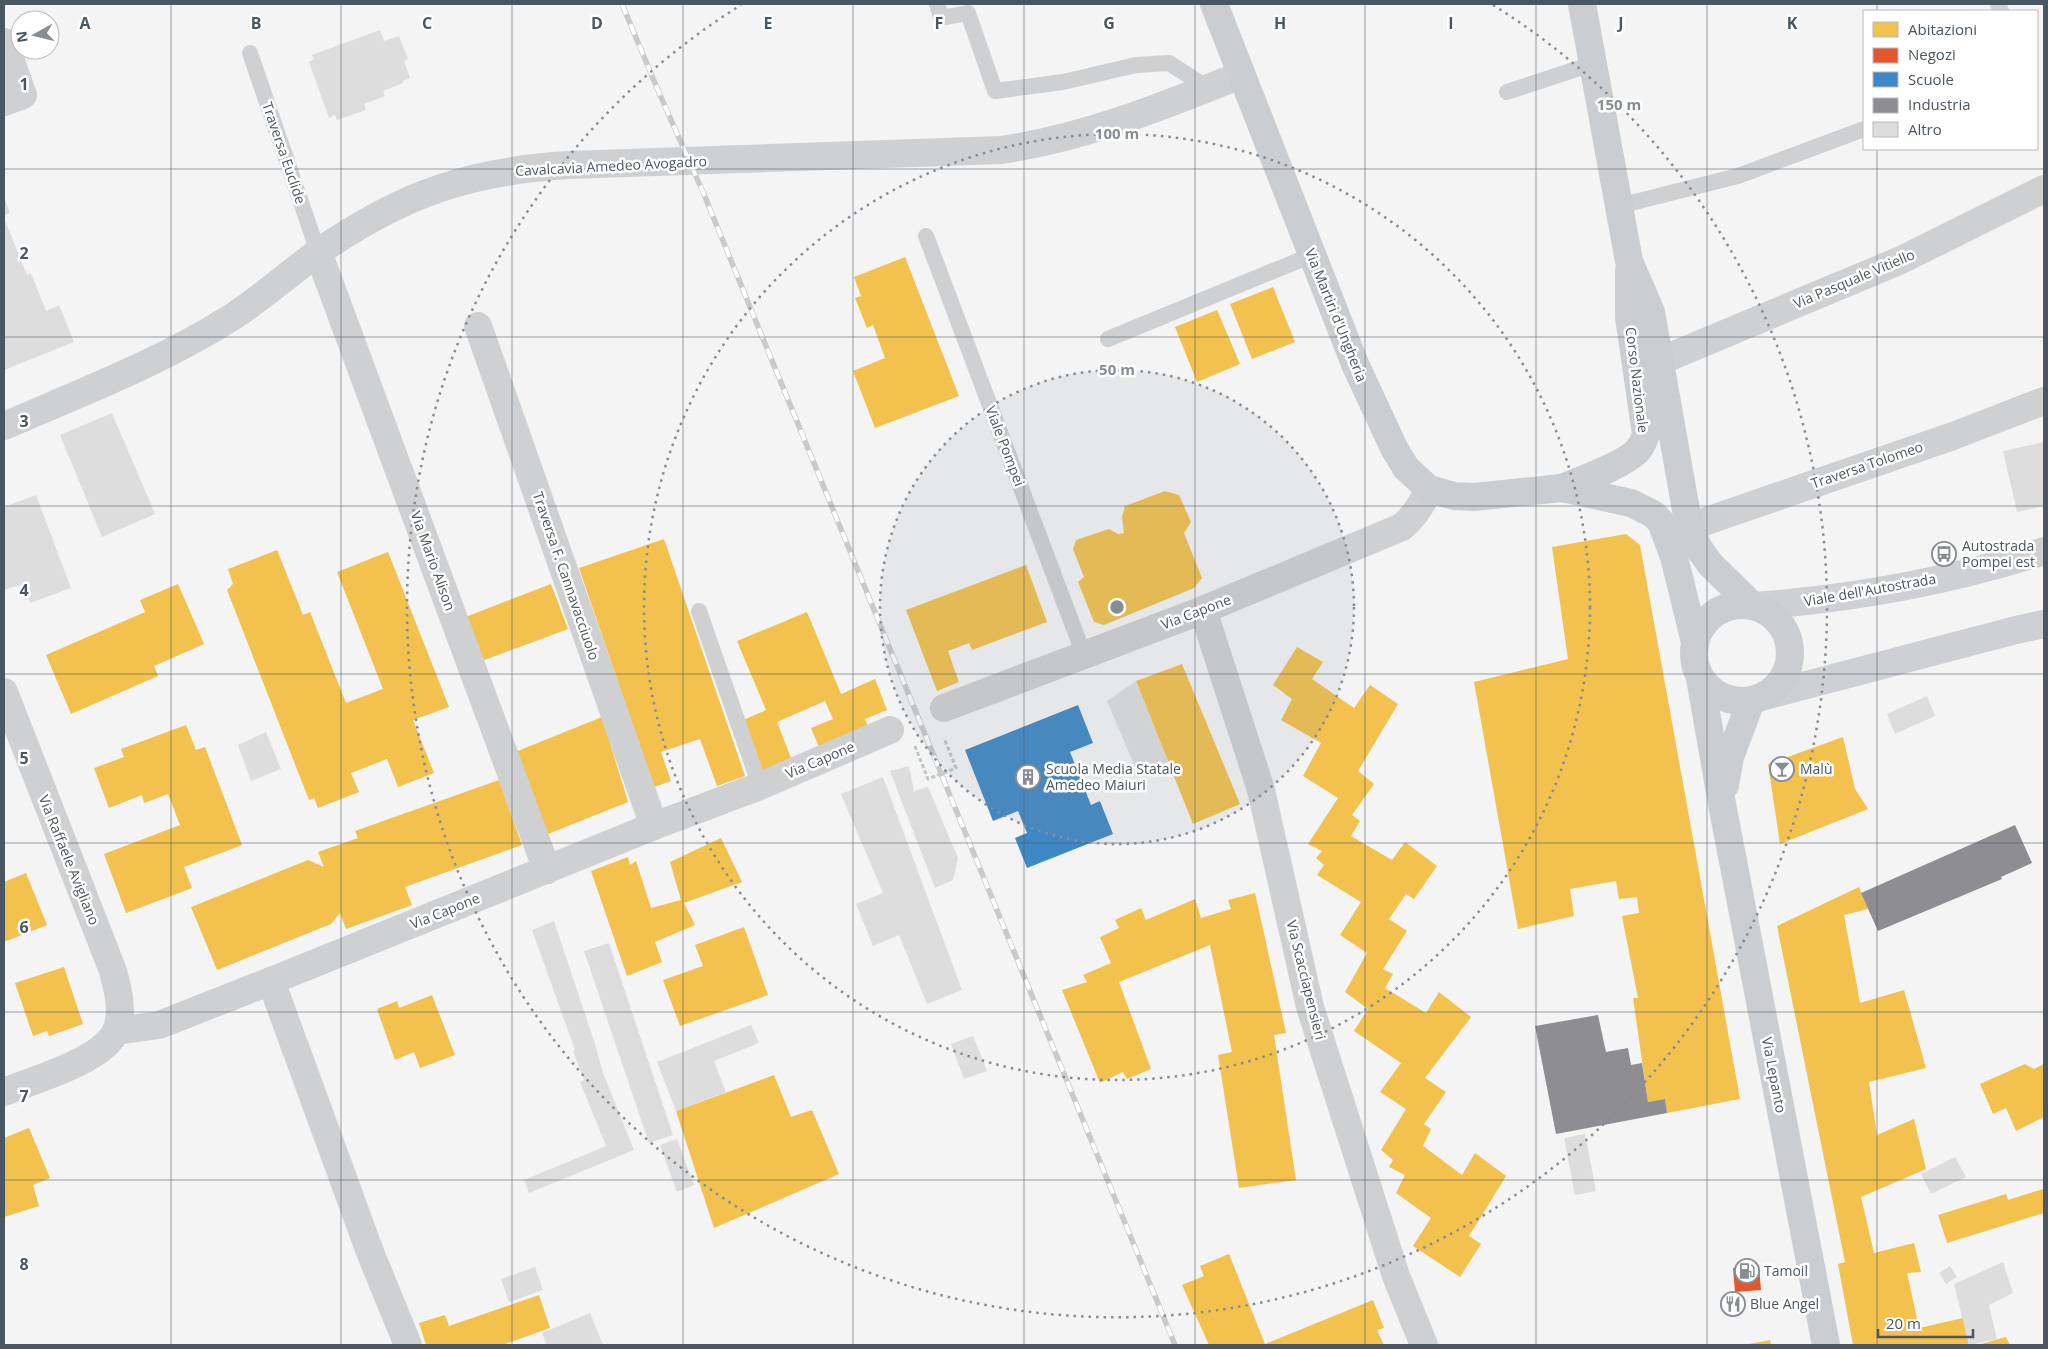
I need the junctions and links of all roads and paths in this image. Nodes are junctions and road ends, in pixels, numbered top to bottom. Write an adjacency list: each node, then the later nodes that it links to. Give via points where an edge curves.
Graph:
1 (937, 4): 8 (lane, via 941,18 968,13 995,91 1063,82 1136,65 1169,63)
2 (1214, 4): 7 (main road, Via Martiri d'Ungheria)
3 (1582, 4): 6 (main road, Corso Nazionale)
4 (4, 42): 10 (street, via 22,95)
5 (250, 53): 15 (lane, Traversa Euclide)
6 (1592, 64): 9 (lane); 13 (main road, Corso Nazionale)
7 (1241, 75): 8 (street, Cavalcavia Amedeo Avogadro); 16 (main road, Via Martiri d'Ungheria)
8 (1208, 88): 15 (street, Cavalcavia Amedeo Avogadro, via 1093,130 1010,149 530,168 461,181 429,191 369,220)
9 (1507, 92)
10 (4, 102)
11 (1863, 129): 13 (lane, via 1738,176)
12 (2044, 189): 20 (street, Via Pasquale Vitiello, via 1901,260)
13 (1619, 206): 17 (main road, Corso Nazionale)
14 (926, 236): 32 (lane, Viale Pompei)
15 (318, 252): 22 (street, Cavalcavia Amedeo Avogadro, via 230,319 130,371); 43 (street, Via Mario Alison)
16 (1312, 255): 19 (lane); 24 (main road, Via Martiri d'Ungheria, via 1355,364 1394,448 1406,468)
17 (1629, 261): 20 (main road, Corso Nazionale, via 1651,312); 23 (main road, Corso Nazionale, via 1629,317 1646,434 1636,452 1627,459)
18 (478, 326): 42 (street, Traversa F. Cannavacciuolo)
19 (1108, 339)
20 (1660, 361): 25 (main road, Corso Nazionale)
21 (2044, 401): 25 (street, Traversa Tolomeo, via 1953,436)
22 (4, 426)
23 (1562, 488): 24 (main road, Via Martiri d'Ungheria, via 1474,497 1454,496); 31 (main road, via 1631,503 1661,522 1674,557)
24 (1429, 489): 28 (street, Via Capone, via 1420,508 1402,527)
25 (1689, 527): 27 (main road, Corso Nazionale, via 1710,564)
26 (2044, 551): 27 (main road, Viale dell'Autostrada, via 2010,562 1844,597)
27 (1753, 606): 31 (main road, via 1738,604 1710,616 1700,628); 35 (main road, via 1778,620 1790,647 1790,662 1785,676 1776,688)
28 (1203, 610): 32 (street, Via Capone); 48 (street, Via Scacciapensieri, via 1261,790 1310,1007 1396,1276)
29 (700, 611): 40 (lane)
30 (2044, 624): 35 (main road)
31 (1695, 642): 33 (main road, via 1695,667)
32 (1084, 655): 36 (street, Via Capone)
33 (1700, 678): 35 (main road, via 1722,698 1736,701); 41 (main road, Via Lepanto)
34 (4, 692): 45 (street, Via Raffaele Avigliano, via 113,971 119,993 120,1014)
35 (1758, 698): 41 (main road, Via Lepanto, via 1730,757)
36 (944, 708)
37 (890, 730): 40 (street, Via Capone)
38 (956, 768): 39 (path)
39 (928, 779)
40 (760, 786): 42 (street, Via Capone)
41 (1722, 804): 49 (main road, Via Lepanto)
42 (654, 826): 43 (street, Via Capone)
43 (547, 870): 44 (street, Via Capone)
44 (271, 981): 45 (street, Via Capone, via 160,1024); 47 (street, via 370,1252)
45 (116, 1032): 46 (street, via 106,1045 89,1057)
46 (4, 1092)
47 (408, 1345)
48 (1424, 1345)
49 (1826, 1345)

